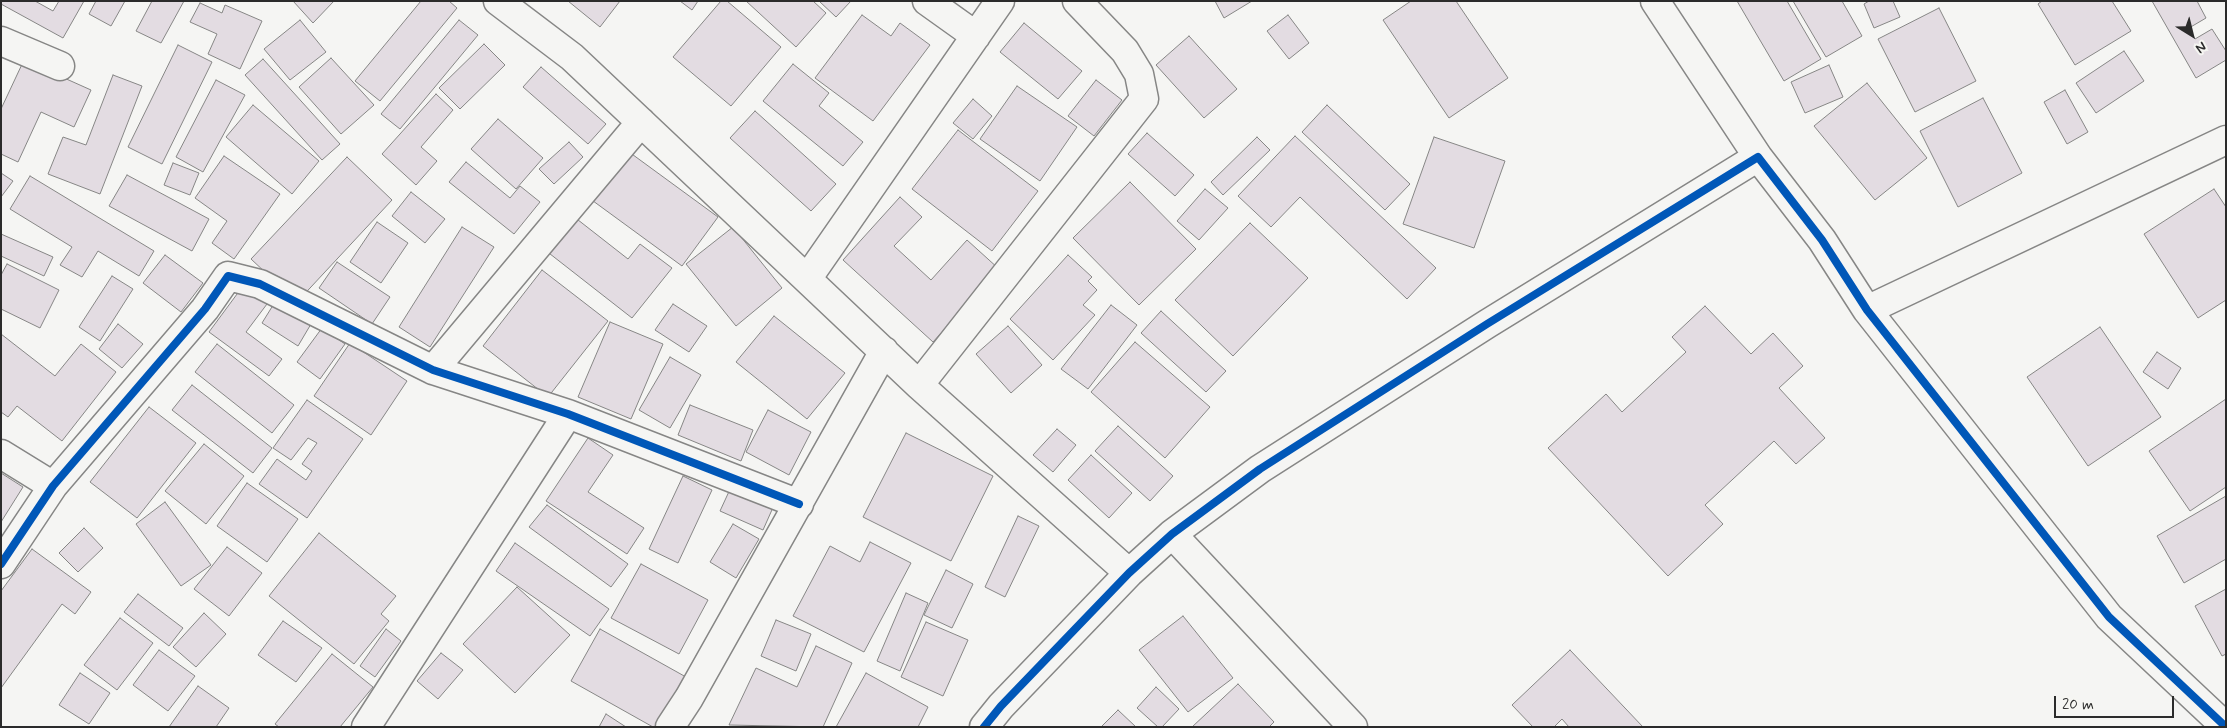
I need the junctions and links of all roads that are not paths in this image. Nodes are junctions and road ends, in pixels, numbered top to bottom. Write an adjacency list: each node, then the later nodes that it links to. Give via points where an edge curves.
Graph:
1 (498, 1): 9 (street, via 572,58)
2 (927, 1): 6 (street)
3 (1000, 1): 6 (street)
4 (1076, 1): 16 (street, via 1125,51 1139,74 1144,98)
5 (1655, 1): 11 (street)
6 (976, 36): 12 (street)
7 (1, 41): 8 (street)
8 (60, 66)
9 (641, 122): 12 (street); 15 (street)
10 (2226, 140): 13 (street)
11 (1758, 157): 13 (street, via 1822,240); 21 (street, via 1512,308 1260,469)
12 (807, 279): 14 (street)
13 (1867, 310): 28 (street, via 2109,617)
14 (884, 351): 16 (street); 20 (street)
15 (433, 370): 17 (street); 19 (street, via 260,284 228,276 199,316)
16 (919, 385): 23 (street)
17 (568, 414): 20 (street); 24 (street)
18 (1, 454): 19 (street)
19 (53, 486): 22 (street)
20 (799, 504): 25 (street)
21 (1172, 534): 23 (street); 27 (street)
22 (1, 564)
23 (1129, 573): 26 (street)
24 (366, 727)
25 (670, 727)
26 (984, 727)
27 (1353, 727)
28 (2226, 727)

